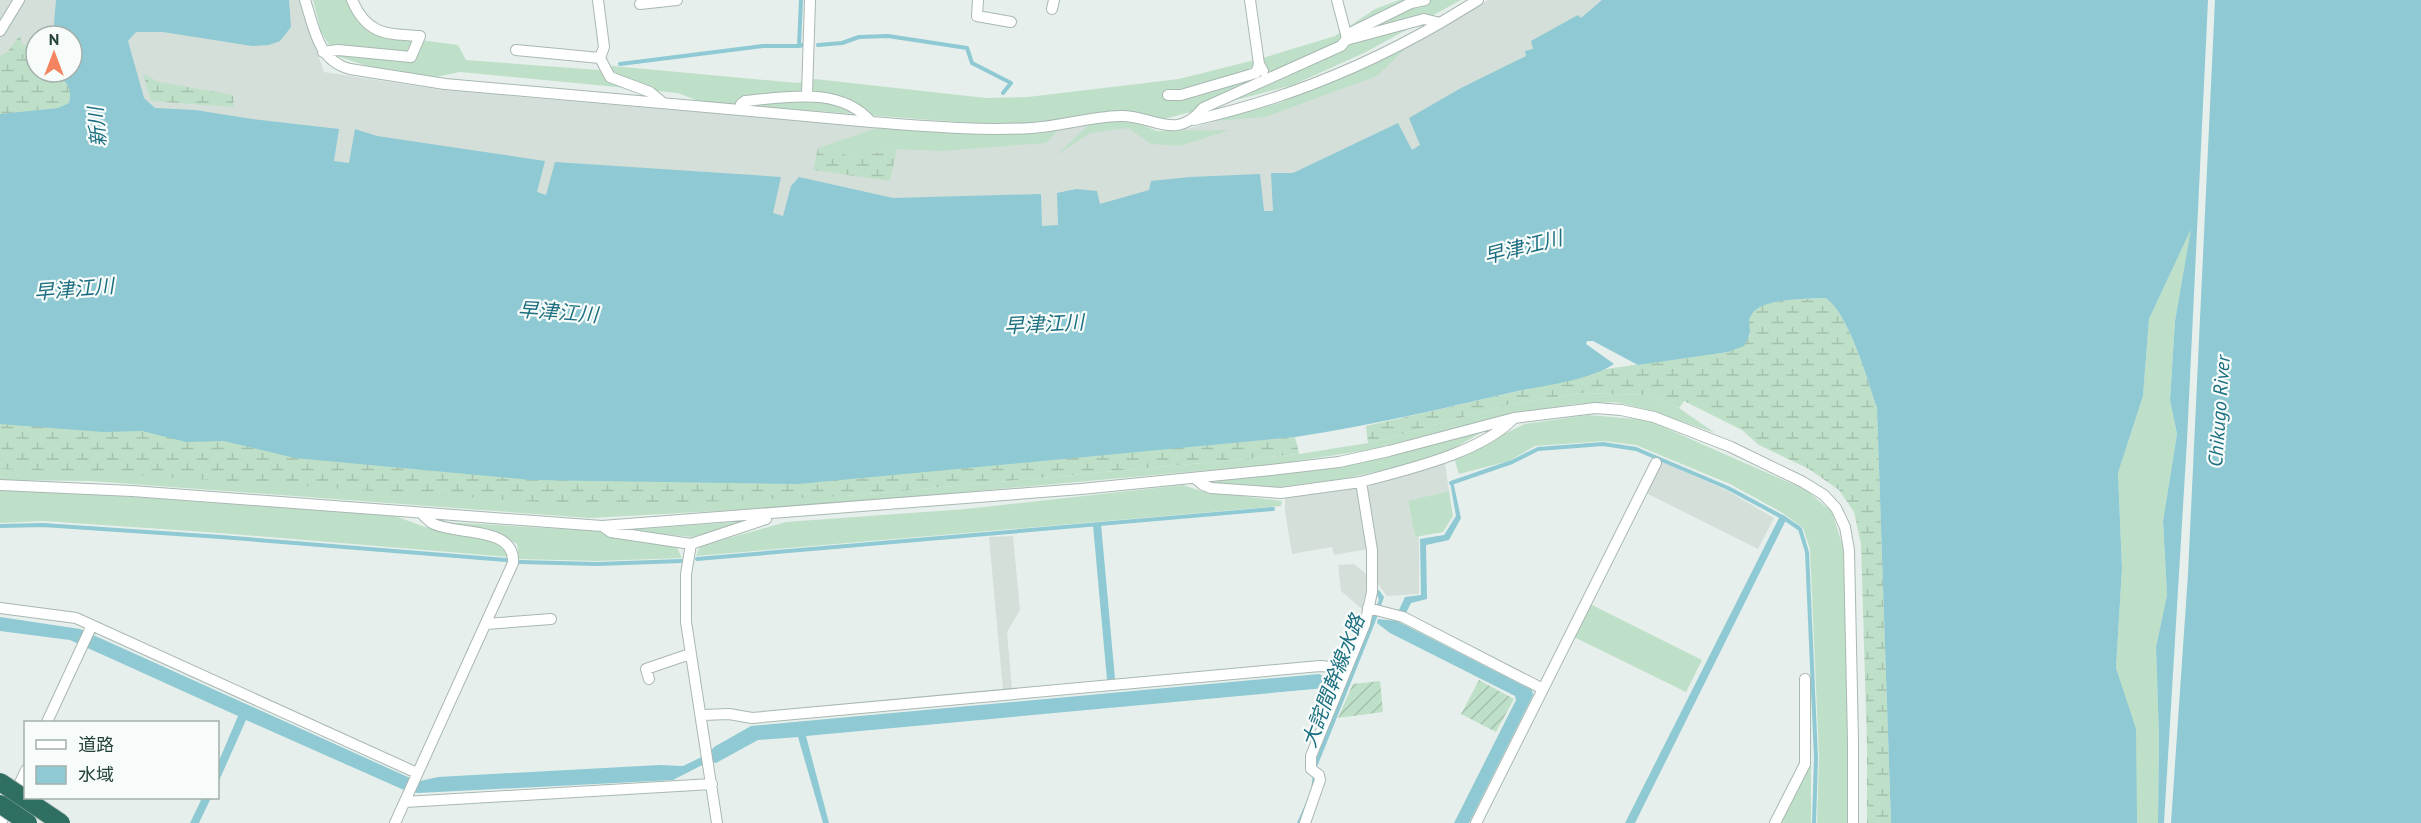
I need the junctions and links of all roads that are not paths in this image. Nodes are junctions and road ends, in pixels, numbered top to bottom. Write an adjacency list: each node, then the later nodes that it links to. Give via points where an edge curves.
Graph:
1 (19, 0): 15 (street)
2 (305, 0): 18 (street)
3 (352, 0): 18 (street, via 374,30 420,36 411,57)
4 (598, 0): 19 (street, via 604,47)
5 (677, 0): 12 (street)
6 (810, 0): 22 (street)
7 (978, 0): 13 (street, via 977,16)
8 (1250, 0): 20 (street)
9 (1337, 0): 16 (street)
10 (1425, 0): 16 (street, via 1411,3)
11 (1478, 0): 14 (street)
12 (640, 4)
13 (1011, 21)
14 (1440, 22): 16 (street, via 1424,19); 26 (street, via 1376,56 1291,92)
15 (0, 31)
16 (1346, 37): 21 (street, via 1341,46)
17 (516, 50): 19 (street)
18 (323, 52): 24 (street, via 338,66 395,77)
19 (600, 58): 24 (street, via 610,77 650,92)
20 (1259, 64): 21 (street); 23 (street, via 1256,73 1181,95)
21 (1268, 78): 26 (street, via 1203,108)
22 (807, 94): 25 (street, via 745,101); 27 (street, via 861,109)
23 (1168, 95)
24 (662, 102): 25 (street)
25 (740, 110): 27 (street)
26 (1194, 120): 27 (street, via 1156,125 1120,116 1033,128 967,129)
27 (871, 122)
28 (1514, 417): 30 (street, via 1339,462); 31 (street, via 1503,430 1438,461); 65 (street, via 1595,408 1654,417 1731,447 1803,482 1836,508 1849,550)
29 (1656, 463): 46 (street)
30 (1196, 479): 31 (street, via 1211,488 1281,493); 34 (street)
31 (1361, 482): 38 (street, via 1372,550)
32 (0, 485): 33 (street)
33 (422, 514): 35 (street); 40 (street, via 433,524 499,538 509,544 514,553 513,563)
34 (780, 514): 35 (street); 36 (street)
35 (602, 526): 36 (street, via 611,532)
36 (691, 544): 42 (street, via 686,574)
37 (0, 608): 41 (street, via 76,618)
38 (1374, 610): 43 (street); 46 (street, via 1403,618)
39 (551, 619): 40 (street)
40 (486, 624): 50 (street)
41 (92, 625): 48 (street); 50 (street)
42 (690, 654): 44 (street, via 646,669); 47 (street)
43 (1347, 668): 47 (street, via 1320,666 752,718); 62 (street, via 1311,756 1320,780)
44 (649, 679)
45 (1804, 679): 64 (street, via 1805,764)
46 (1543, 689): 63 (street)
47 (702, 715): 52 (street)
48 (48, 721)
49 (24, 774): 57 (street)
50 (417, 774): 53 (street)
51 (0, 783): 54 (highway, bridge)
52 (712, 784): 53 (street); 61 (street)
53 (407, 798): 60 (street)
54 (24, 799)
55 (24, 799): 59 (highway, bridge)
56 (0, 804): 58 (highway, bridge)
57 (1, 823)
58 (28, 823)
59 (61, 823)
60 (395, 823)
61 (717, 823)
62 (1305, 823)
63 (1476, 823)
64 (1775, 823)
65 (1853, 823)

